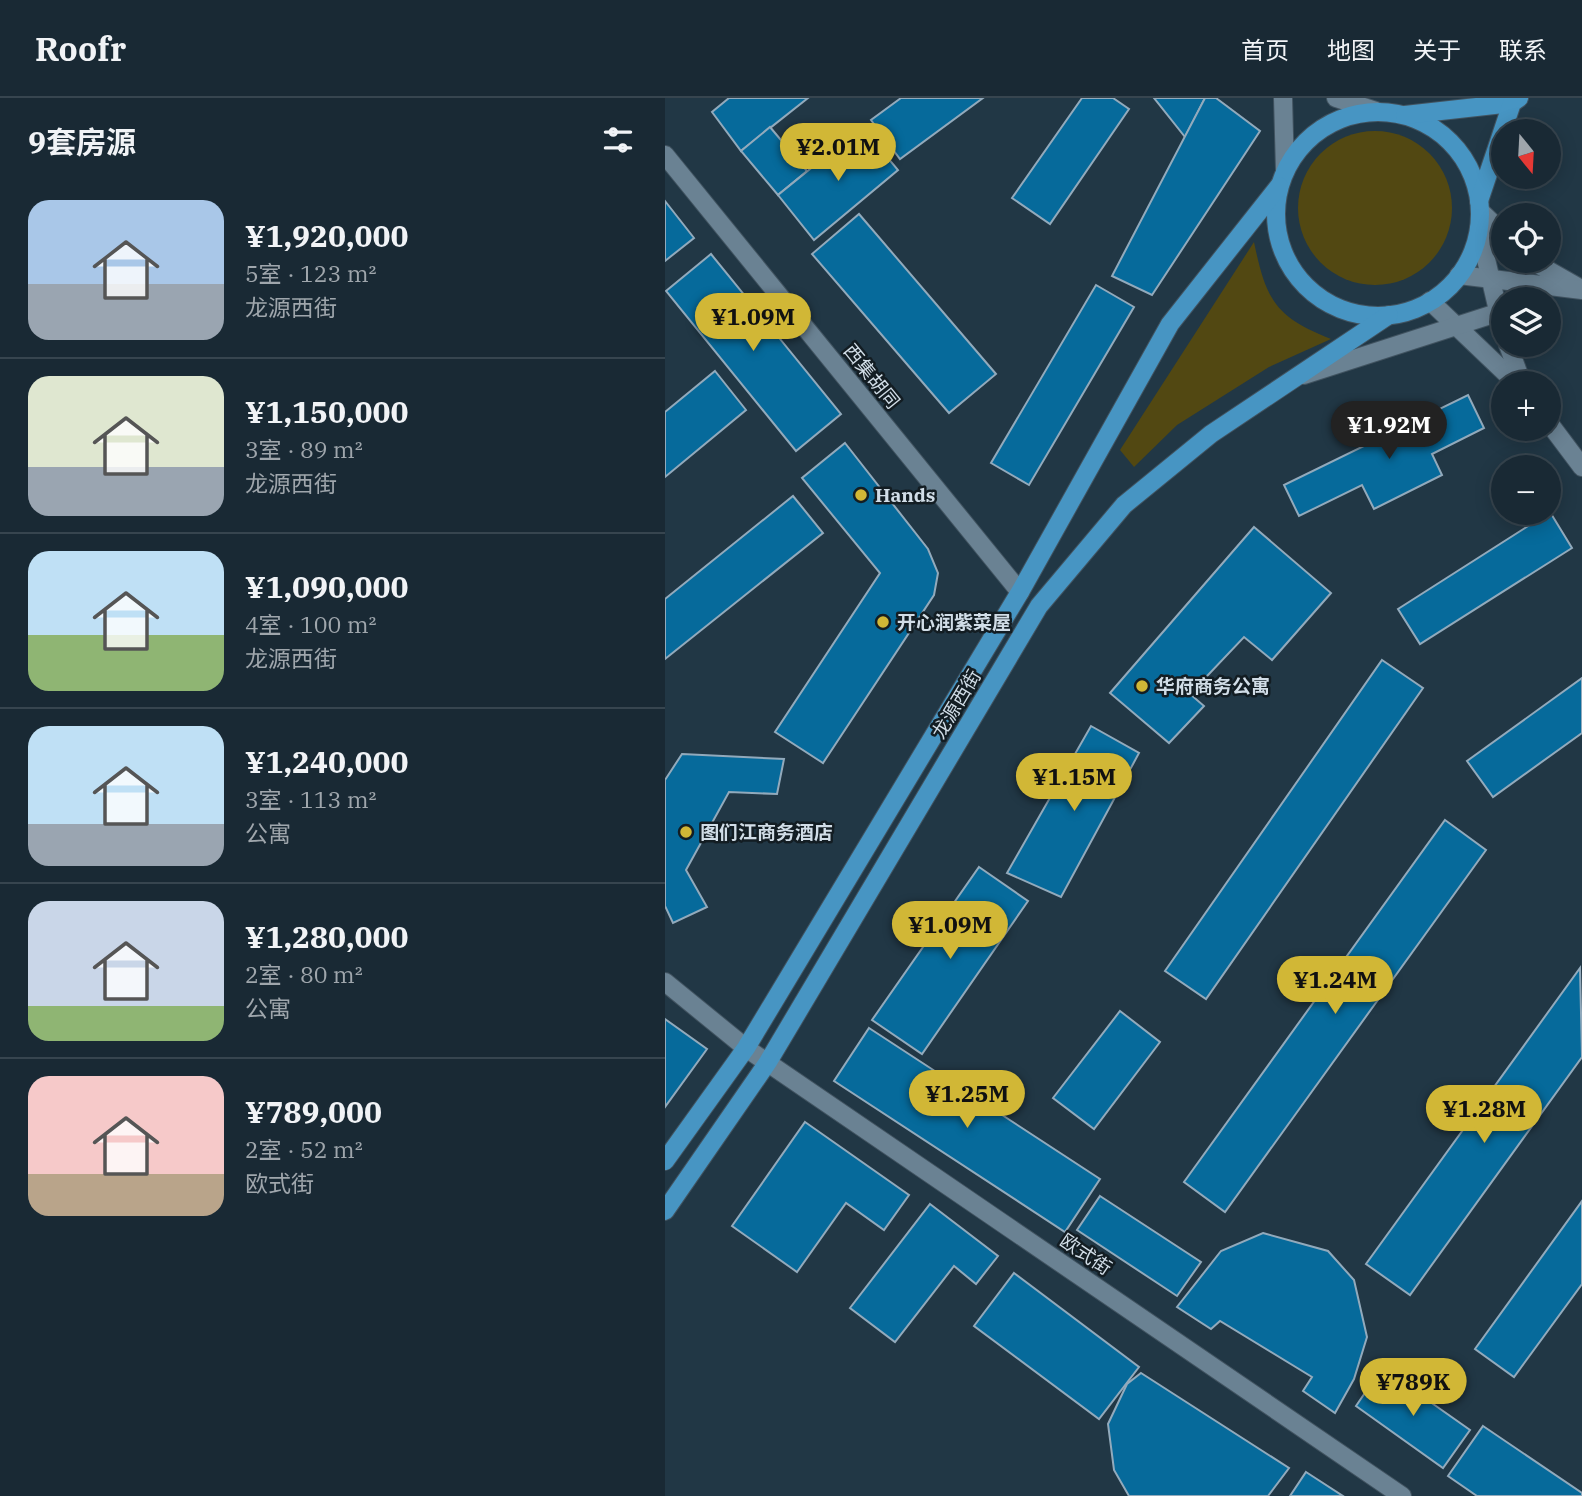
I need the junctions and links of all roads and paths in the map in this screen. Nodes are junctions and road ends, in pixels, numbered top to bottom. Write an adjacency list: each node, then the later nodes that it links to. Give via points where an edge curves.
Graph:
1 (1283, 98): 7 (street)
2 (1336, 98): 4 (street)
3 (1516, 101): 5 (main road); 8 (main road)
4 (1376, 111): 5 (main road); 7 (main road, via 1348,116 1322,128 1300,147)
5 (1403, 115): 8 (main road, via 1432,127 1455,146 1471,172)
6 (665, 155): 25 (street, 西集胡同)
7 (1282, 179): 18 (main road, via 1275,219 1282,251 1299,279 1325,301 1356,313); 25 (main road, 龙源西街, via 1170,324)
8 (1480, 206): 9 (street); 10 (main road)
9 (1491, 219)
10 (1479, 229): 12 (main road, via 1472,254); 13 (street)
11 (1553, 273): 15 (street)
12 (1459, 275): 13 (street); 17 (main road)
13 (1489, 278): 14 (street); 15 (street)
14 (1492, 287)
15 (1582, 290): 16 (street)
16 (1561, 296)
17 (1430, 301): 18 (main road); 20 (street)
18 (1389, 315): 22 (main road, 龙源西街)
19 (1491, 315): 20 (street)
20 (1455, 325): 21 (street); 22 (street)
21 (1503, 371)
22 (1287, 380): 28 (main road, 龙源西街, via 1123,505 1038,606)
23 (1561, 439): 24 (street)
24 (1582, 467)
25 (1020, 592): 27 (main road, 龙源西街)
26 (665, 982): 27 (street, 欧式街)
27 (746, 1048): 28 (street, 欧式街); 29 (main road, 龙源西街)
28 (768, 1062): 30 (main road, 龙源西街); 31 (street, 欧式街)
29 (665, 1161)
30 (665, 1211)
31 (1402, 1496)

